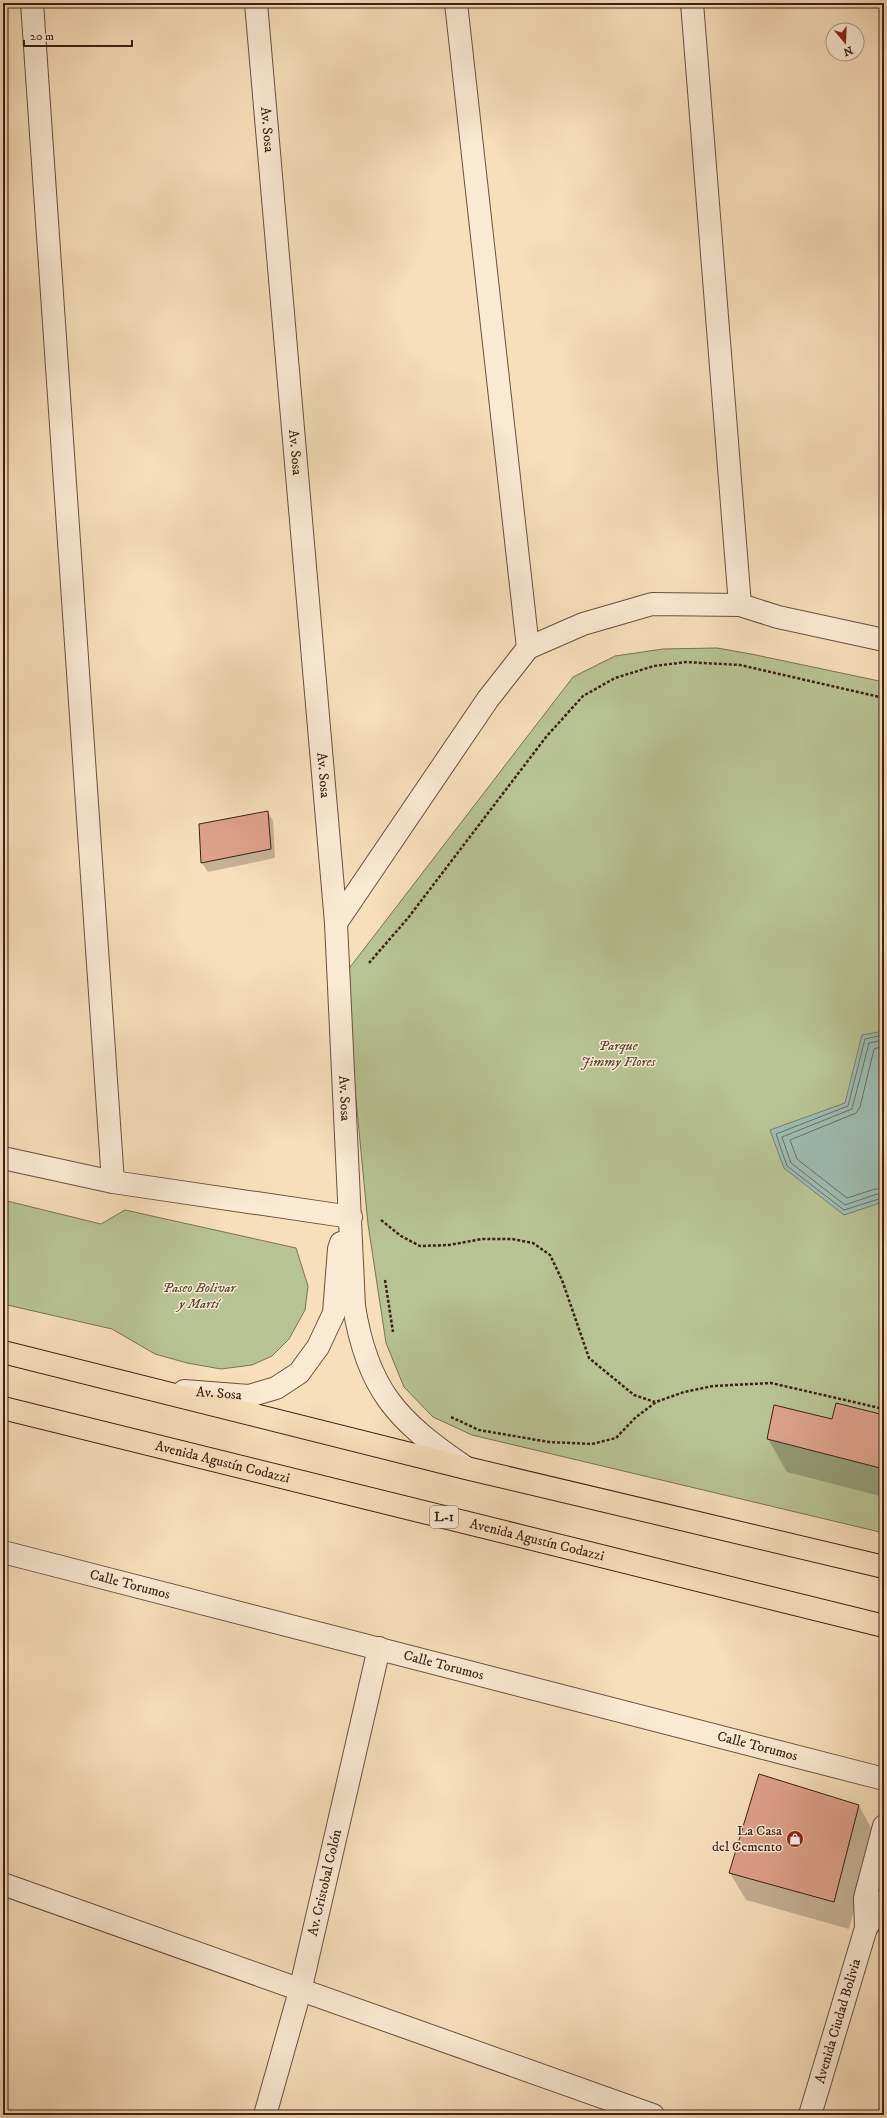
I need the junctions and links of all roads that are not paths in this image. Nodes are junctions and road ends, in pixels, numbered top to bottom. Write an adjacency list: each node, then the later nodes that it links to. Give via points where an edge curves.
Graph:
1 (32, 3): 10 (street)
2 (256, 3): 8 (street, Av. Sosa)
3 (456, 3): 7 (street)
4 (692, 3): 5 (street)
5 (740, 605): 6 (street); 7 (street, via 652,604 583,624)
6 (884, 640)
7 (528, 648): 8 (street, via 488,699)
8 (336, 923): 11 (street, Av. Sosa)
9 (3, 1158): 10 (street)
10 (113, 1182): 11 (street)
11 (351, 1218): 13 (street, Av. Sosa, via 339,1249 334,1312 318,1346 299,1373 276,1388 249,1396); 15 (street, via 355,1314 359,1337 378,1385 401,1417 430,1443)
12 (3, 1352): 13 (main road)
13 (141, 1386): 15 (main road)
14 (3, 1408): 18 (main road, Avenida Agustín Codazzi / L-1)
15 (466, 1468): 17 (main road)
16 (3, 1552): 19 (street, Calle Torumos)
17 (884, 1567)
18 (884, 1626)
19 (379, 1648): 20 (street, Calle Torumos); 25 (street, Av. Cristobal Colón)
20 (884, 1779)
21 (884, 1826): 24 (street, Avenida Ciudad Bolivia, via 865,1898)
22 (3, 1884): 25 (street)
23 (884, 1900): 24 (street, Avenida Ciudad Bolivia)
24 (866, 1928): 28 (street, Avenida Ciudad Bolivia)
25 (300, 1991): 26 (street, Av. Cristobal Colón); 27 (street)
26 (264, 2115)
27 (653, 2115)
28 (810, 2115)

